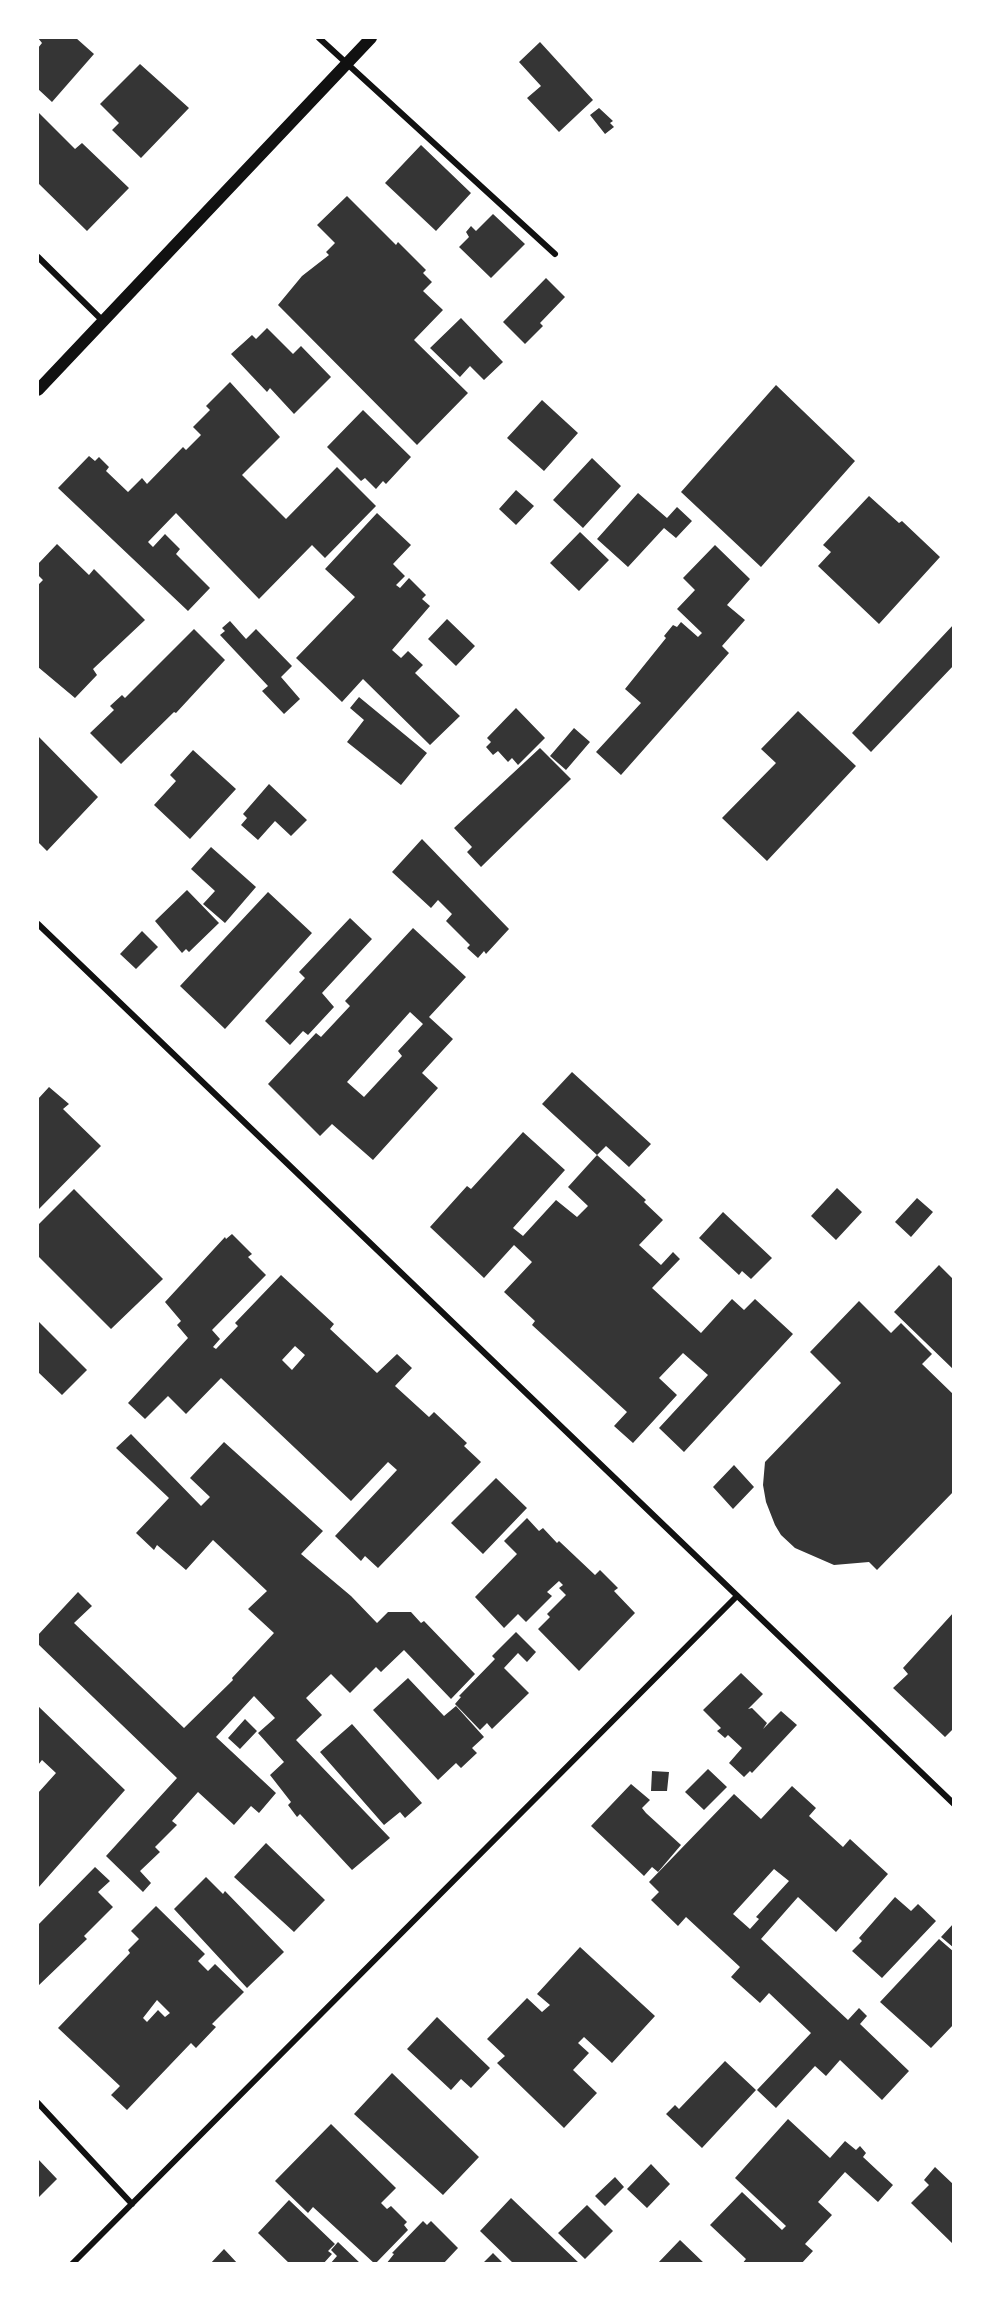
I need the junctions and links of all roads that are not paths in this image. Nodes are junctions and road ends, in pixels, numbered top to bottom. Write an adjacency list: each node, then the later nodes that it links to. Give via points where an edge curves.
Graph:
1 (318, 38): 3 (street)
2 (371, 38): 3 (main road)
3 (346, 64): 4 (street); 6 (main road)
4 (555, 254)
5 (38, 257): 6 (street)
6 (103, 321): 7 (main road)
7 (38, 390)
8 (38, 924): 9 (street)
9 (736, 1597): 10 (street); 12 (street)
10 (954, 1804)
11 (38, 2103): 12 (street)
12 (132, 2204): 13 (street)
13 (72, 2264)

